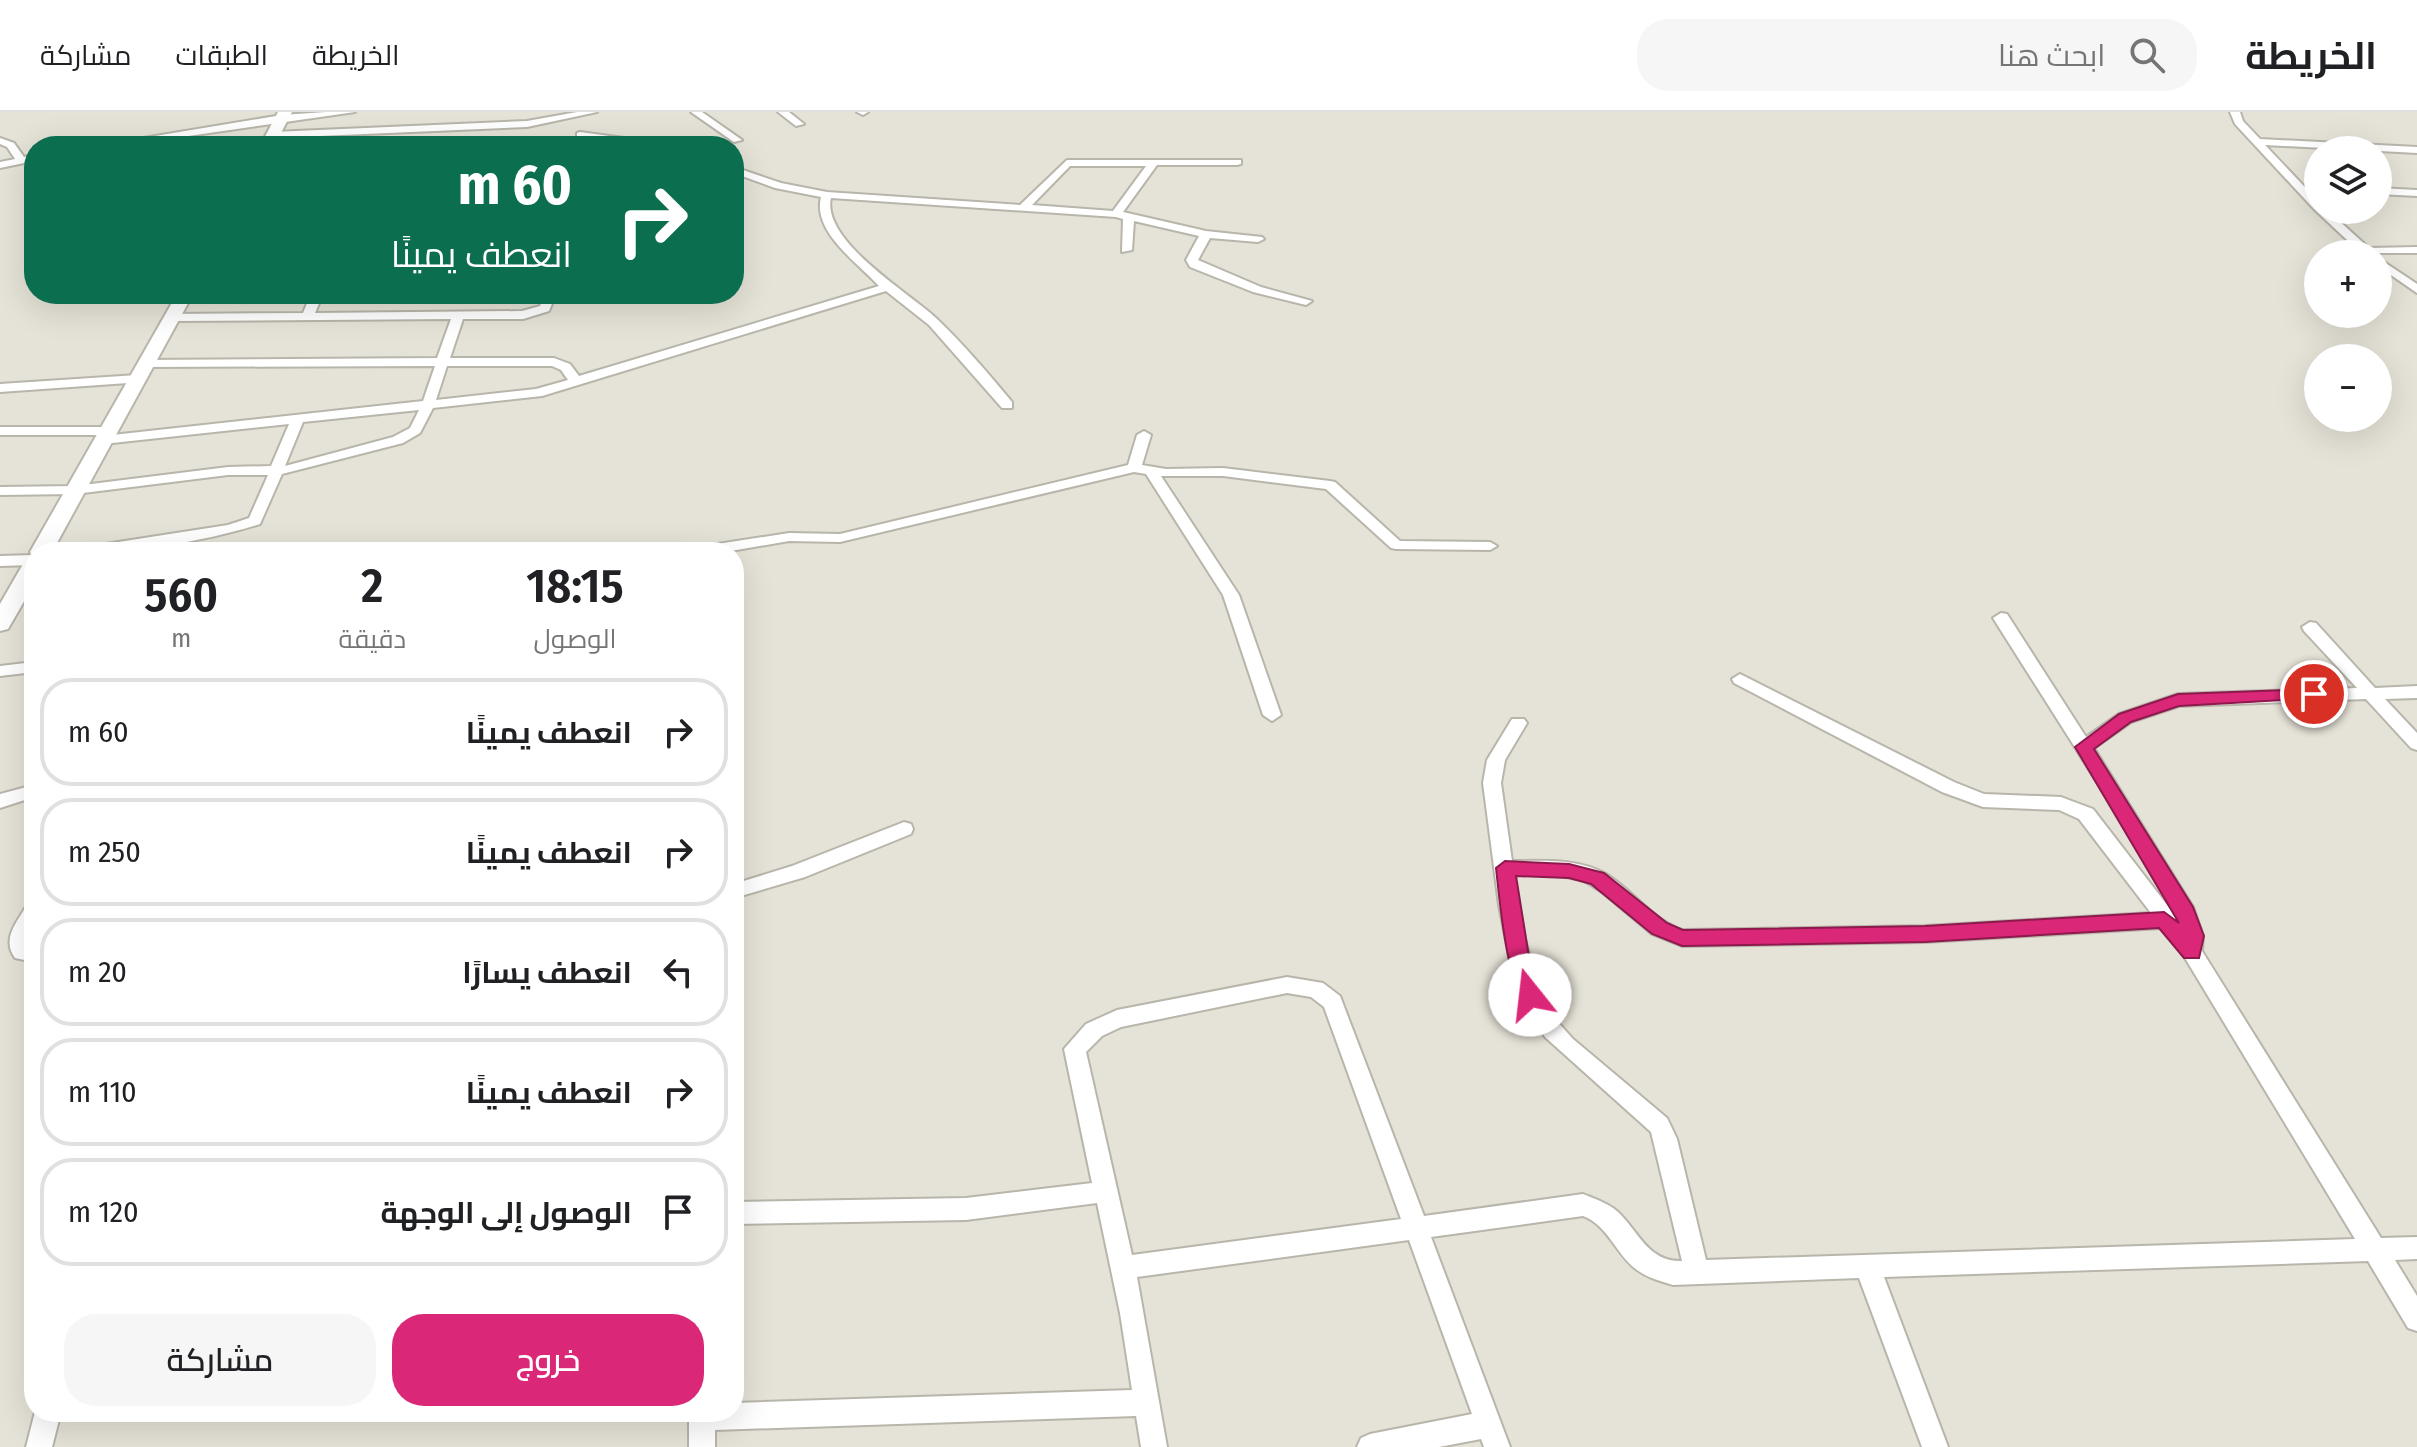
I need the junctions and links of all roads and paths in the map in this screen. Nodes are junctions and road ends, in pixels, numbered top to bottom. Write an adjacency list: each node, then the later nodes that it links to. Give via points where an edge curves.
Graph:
1 (350, 112): 6 (street)
2 (592, 112): 7 (street)
3 (696, 112): 15 (street)
4 (783, 112): 8 (street)
5 (2235, 112): 17 (street)
6 (283, 116): 10 (street); 11 (street)
7 (563, 119): 9 (street); 14 (street)
8 (799, 124)
9 (387, 130): 12 (street); 13 (street)
10 (161, 136)
11 (272, 136)
12 (317, 136)
13 (385, 136)
14 (577, 136)
15 (731, 136)
16 (0, 141): 19 (street, via 16,150)
17 (2257, 142): 18 (street); 24 (street)
18 (2417, 150)
19 (22, 161): 22 (street)
20 (1154, 162): 21 (street); 29 (street, via 1067,163); 30 (street)
21 (1237, 162)
22 (0, 165)
23 (744, 174): 28 (street)
24 (2301, 188): 25 (street)
25 (2304, 191)
26 (2392, 192): 27 (street)
27 (2417, 193)
28 (827, 195): 29 (street); 39 (street, via 827,222)
29 (1023, 208): 30 (street)
30 (1123, 215): 32 (street); 35 (street)
31 (2336, 224): 34 (street)
32 (1206, 234): 33 (street); 41 (street, via 1194,265 1257,290)
33 (1258, 239)
34 (2354, 240)
35 (1126, 250)
36 (2417, 250): 37 (street)
37 (2392, 251)
38 (2392, 271): 40 (street)
39 (887, 287): 50 (street); 53 (street, via 933,324)
40 (2417, 289)
41 (1306, 301)
42 (179, 304): 47 (street)
43 (313, 304): 46 (street)
44 (546, 304): 45 (street, via 531,315)
45 (458, 315): 46 (street); 48 (street)
46 (308, 316): 47 (street)
47 (172, 317): 49 (street)
48 (444, 363): 49 (street); 50 (street, via 554,362 566,367); 52 (street)
49 (142, 371): 51 (street); 57 (street)
50 (576, 382): 52 (street, via 537,393)
51 (0, 388)
52 (428, 405): 54 (street); 58 (street, via 409,435 316,465)
53 (1007, 405)
54 (298, 419): 57 (street); 58 (street)
55 (0, 431): 57 (street)
56 (1144, 435): 59 (street)
57 (106, 436): 60 (street)
58 (276, 469): 60 (street); 63 (street, via 255,521)
59 (1142, 469): 64 (street, via 840,538 789,537); 65 (street, via 1330,485 1396,545); 77 (street, via 1231,595)
60 (75, 490): 61 (street); 62 (street)
61 (0, 491)
62 (46, 542)
63 (178, 542)
64 (744, 544)
65 (1490, 546)
66 (0, 561): 67 (street)
67 (24, 562)
68 (24, 580): 70 (street)
69 (2001, 618): 80 (street)
70 (0, 624)
71 (2310, 627): 75 (street)
72 (24, 668): 73 (street)
73 (0, 671)
74 (1740, 679): 86 (street, via 1948,787 1983,800 2075,807 2097,824)
75 (2369, 692): 76 (street); 79 (street); 80 (street, via 2178,700 2125,718)
76 (2417, 692)
77 (1272, 715)
78 (1518, 723): 84 (street, via 1492,771)
79 (2417, 744)
80 (2084, 747): 89 (street, via 2183,907 2193,936)
81 (24, 794): 82 (street)
82 (0, 801)
83 (904, 829): 85 (street)
84 (1505, 868): 86 (street, via 1597,878 1659,929 1682,938 1925,934); 97 (street, via 1530,995 1552,1031 1659,1125)
85 (744, 888)
86 (2164, 920): 89 (street)
87 (24, 933): 88 (street, via 18,947)
88 (24, 952)
89 (2192, 952): 94 (street)
90 (1103, 1192): 91 (street, via 966,1209); 92 (street, via 1075,1049 1083,1039 1117,1019 1302,985 1326,993 1333,1002); 96 (street)
91 (744, 1213)
92 (1416, 1226): 96 (street); 97 (street, via 1583,1205 1607,1215 1642,1263 1656,1271); 103 (street)
93 (2417, 1248): 94 (street)
94 (2372, 1250): 95 (street); 98 (street)
95 (1867, 1266): 97 (street); 108 (street)
96 (1121, 1268): 99 (street)
97 (1696, 1271)
98 (2417, 1319)
99 (1148, 1403): 100 (street); 106 (street)
100 (744, 1413)
101 (46, 1422): 104 (street)
102 (702, 1422): 105 (street)
103 (1493, 1436): 107 (street)
104 (39, 1447)
105 (702, 1447)
106 (1154, 1447)
107 (1370, 1447)
108 (1935, 1447)

